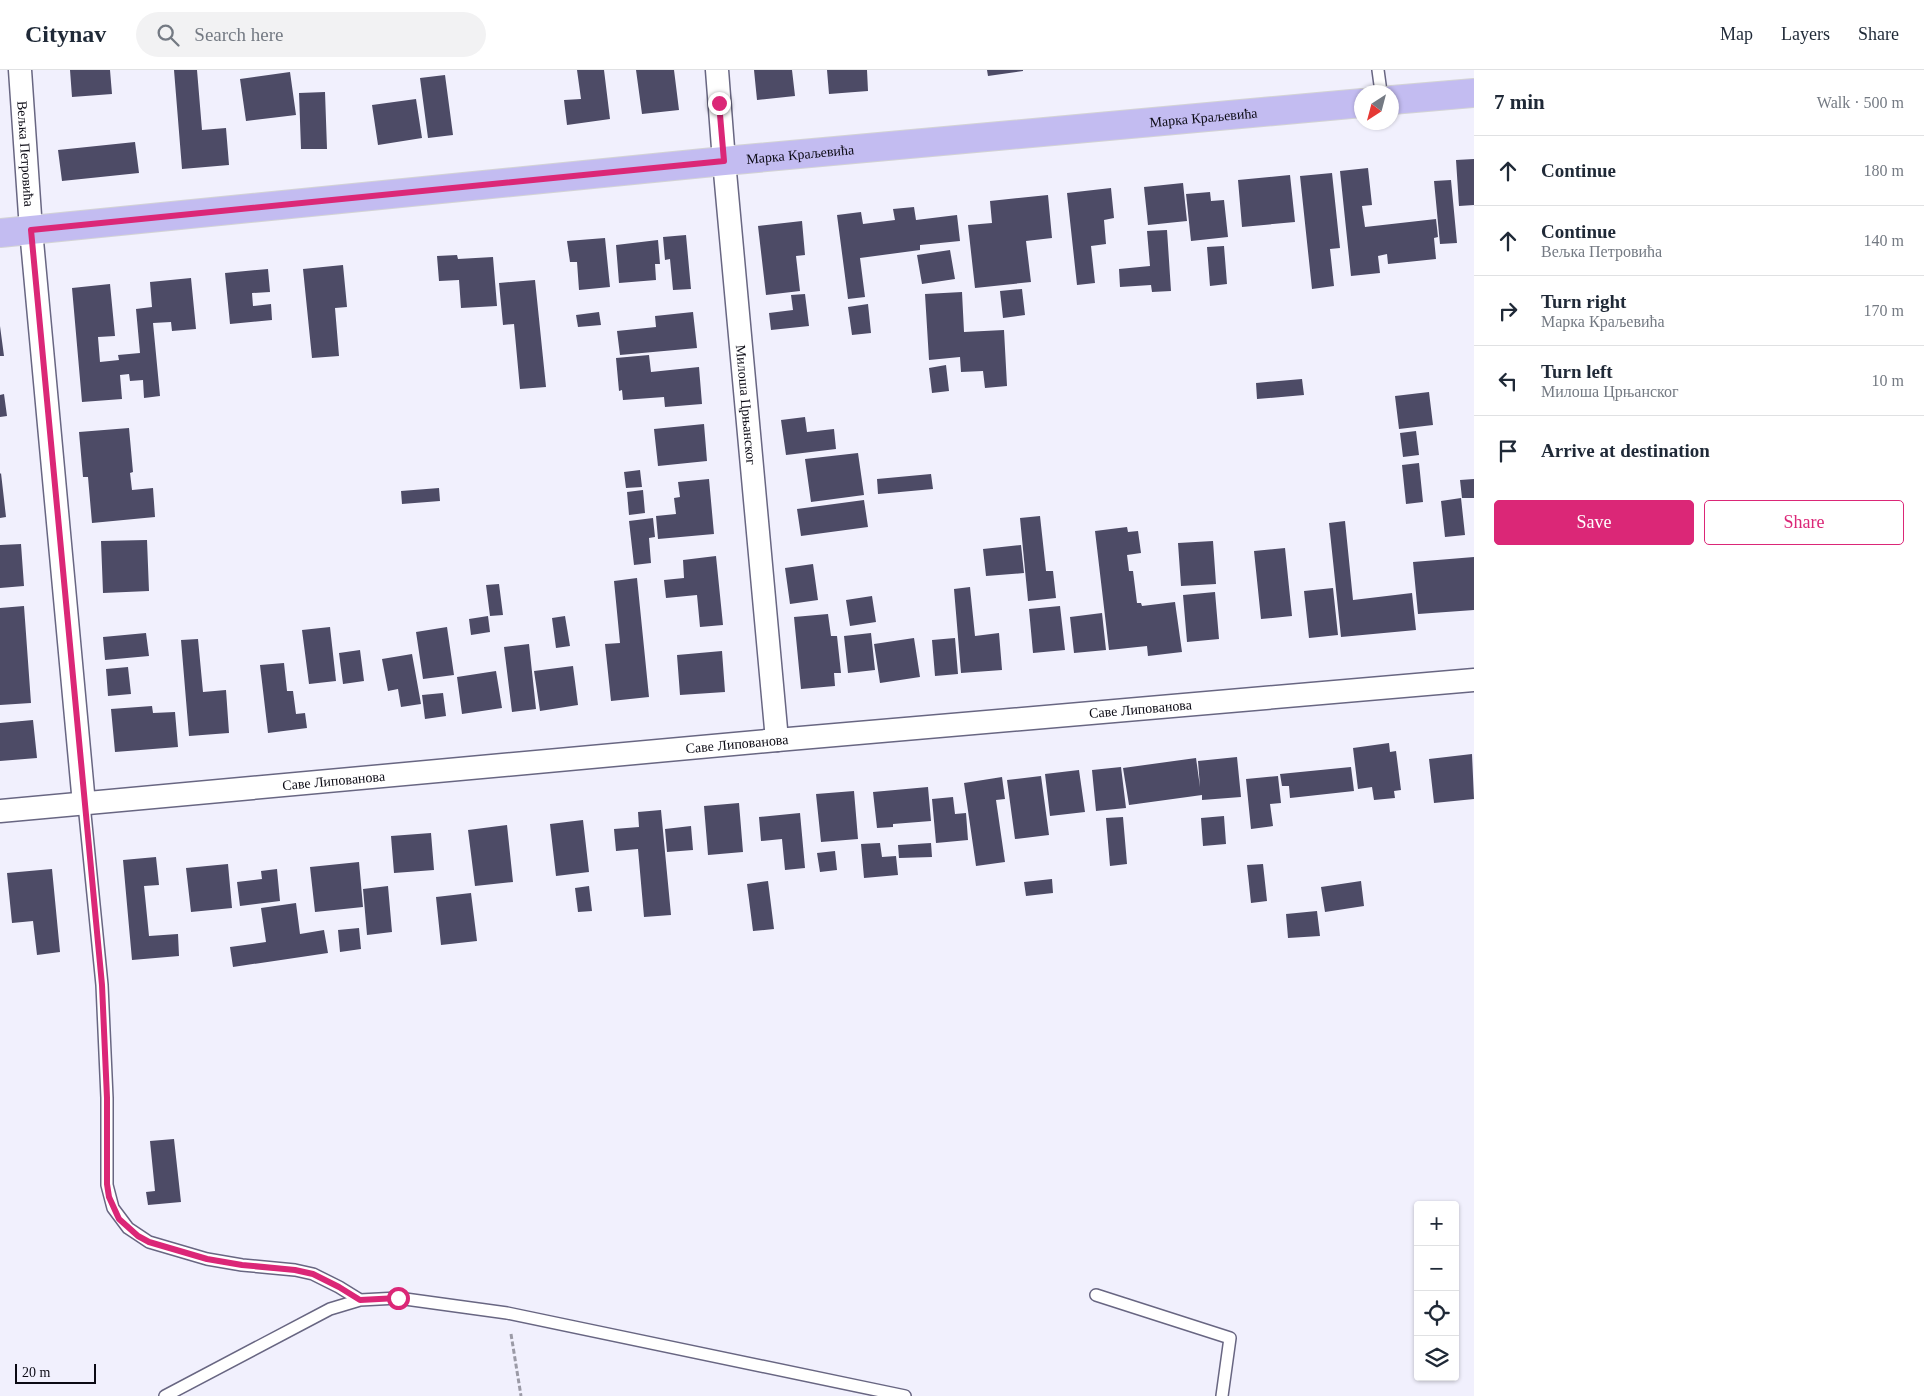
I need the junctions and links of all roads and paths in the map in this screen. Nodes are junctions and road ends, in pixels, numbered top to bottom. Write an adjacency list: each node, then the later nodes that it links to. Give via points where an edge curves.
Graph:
1 (20, 70): 9 (street, Вељка Петровића)
2 (717, 70): 8 (street, Милоша Црњанског)
3 (1378, 70): 4 (lane)
4 (1379, 85)
5 (1474, 93): 6 (main road)
6 (1399, 99)
7 (1354, 104): 8 (main road, Марка Краљевића)
8 (724, 161): 9 (main road, Марка Краљевића); 12 (street, Милоша Црњанског)
9 (31, 230): 10 (main road, Марка Краљевића); 13 (street, Вељка Петровића)
10 (0, 233)
11 (1474, 680): 12 (street, Саве Липованова)
12 (777, 740): 13 (street, Саве Липованова)
13 (84, 804): 14 (street, Саве Липованова); 16 (lane, via 102,985 107,1184 113,1208 128,1228 149,1242 207,1259 313,1274)
14 (0, 811)
15 (1096, 1295): 21 (lane, via 1230,1338)
16 (360, 1300): 17 (lane, via 398,1298); 18 (lane, via 330,1309)
17 (507, 1313): 19 (path); 20 (lane)
18 (165, 1396)
19 (520, 1396)
20 (905, 1396)
21 (1222, 1396)

